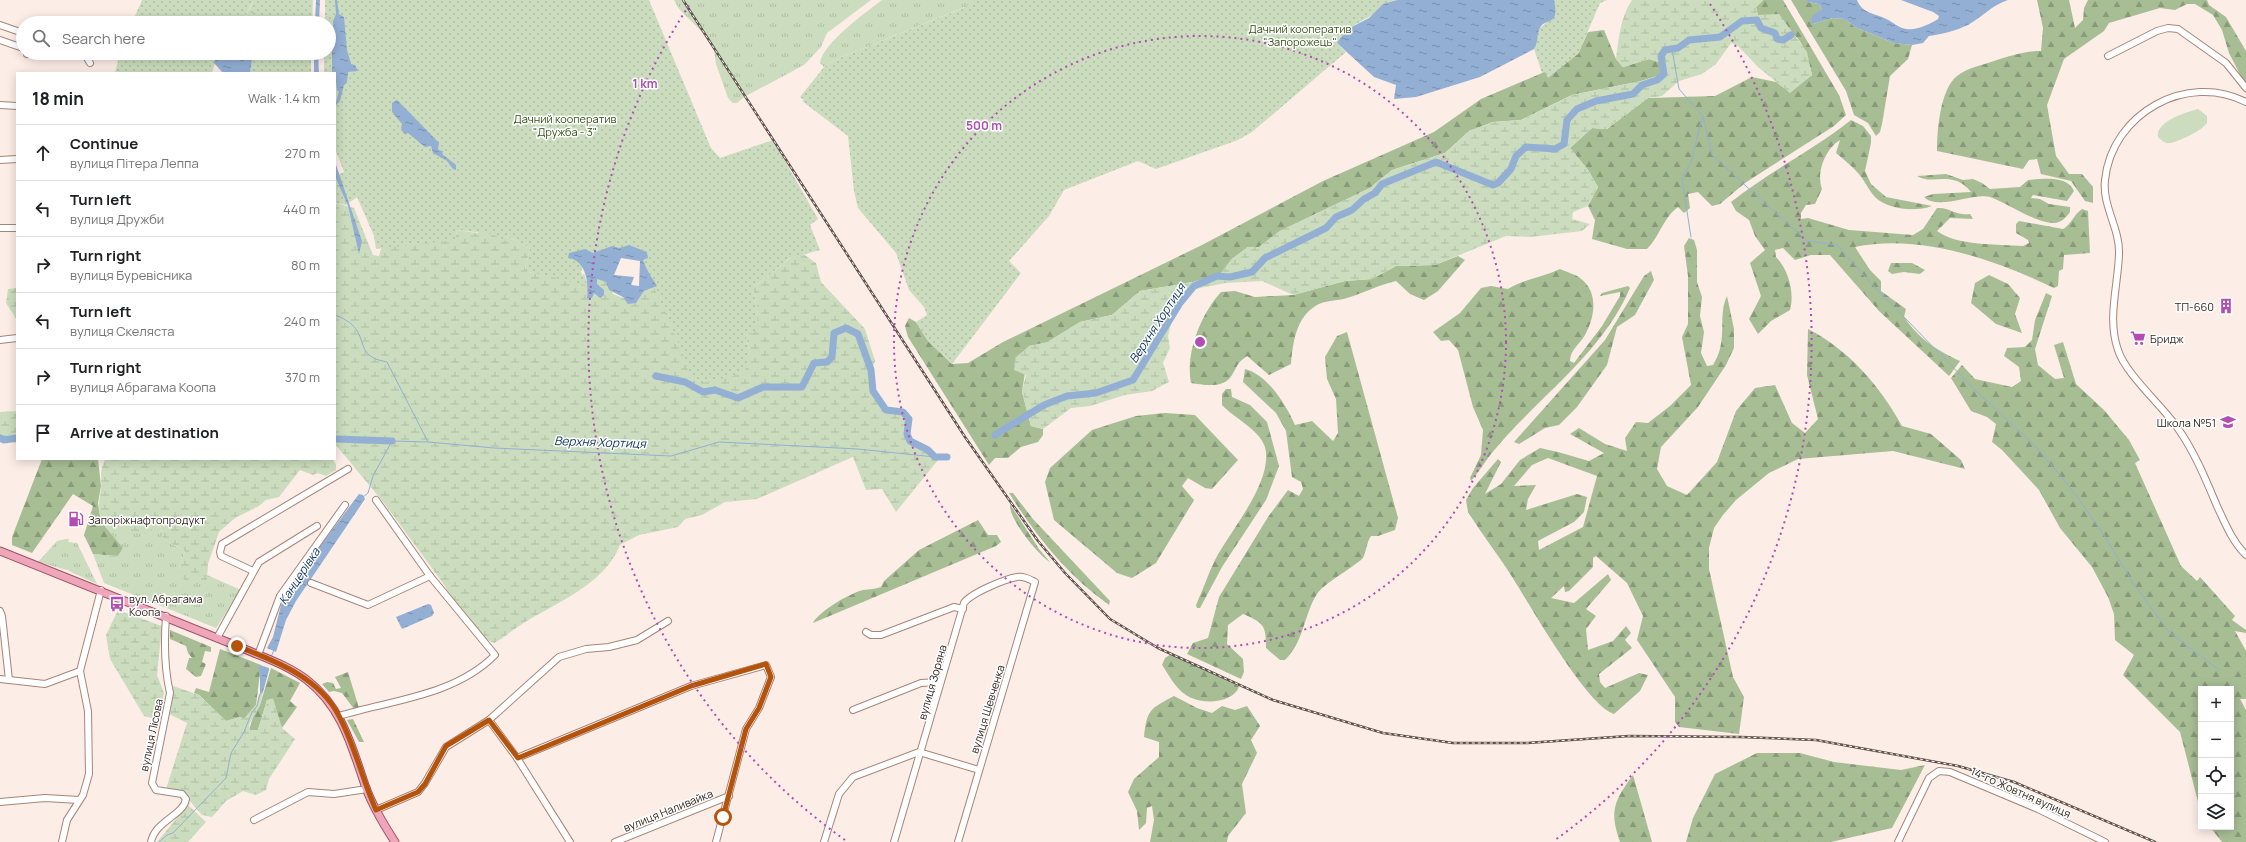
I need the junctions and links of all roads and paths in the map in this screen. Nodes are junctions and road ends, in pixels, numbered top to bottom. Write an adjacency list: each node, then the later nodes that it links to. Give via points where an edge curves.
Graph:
1 (0, 24): 2 (street)
2 (16, 30)
3 (0, 40): 4 (street)
4 (16, 46)
5 (2108, 56): 8 (street, via 2157,31 2178,29 2226,63)
6 (88, 60): 7 (street)
7 (90, 63)
8 (2246, 88)
9 (2246, 102): 23 (street, via 2232,95 2206,91 2189,93 2154,105 2138,116 2119,139 2111,156 2105,180 2109,212 2117,235 2119,253 2113,322 2118,352 2186,442 2238,547)
10 (0, 106): 11 (street)
11 (16, 106)
12 (16, 159): 13 (street)
13 (0, 160)
14 (0, 228): 15 (street)
15 (16, 228)
16 (16, 338): 17 (street)
17 (0, 340)
18 (348, 469): 24 (street, via 225,540 220,546 221,556)
19 (376, 500): 25 (street)
20 (345, 505): 35 (street, via 280,596)
21 (316, 526): 24 (street, via 262,559)
22 (0, 551): 28 (main road)
23 (2246, 555)
24 (253, 570): 34 (street)
25 (430, 576): 27 (street, via 368,605); 41 (street, via 495,655 464,677 438,690)
26 (1035, 582): 29 (street, вулиця Зоряна, via 1016,577 969,597); 45 (street, вулиця Шевченка)
27 (311, 583)
28 (102, 590): 31 (main road); 36 (street)
29 (963, 609): 33 (street, via 954,607 881,635 871,636); 39 (street, вулиця Зоряна)
30 (0, 611): 38 (street)
31 (166, 616): 34 (main road); 53 (street, вулиця Лісова, via 164,658 170,693 152,783 156,790 182,794 186,799 184,806 156,829)
32 (668, 621): 42 (street, via 637,640 563,655)
33 (866, 632)
34 (217, 638): 35 (main road)
35 (258, 655): 41 (main road, via 285,666 308,680 324,695)
36 (80, 671): 38 (street, via 45,684); 48 (street, via 88,711 89,774)
37 (0, 679): 38 (street)
38 (9, 680)
39 (940, 682): 40 (street, via 921,683); 43 (street, вулиця Зоряна)
40 (853, 710)
41 (339, 716): 46 (main road)
42 (489, 720): 44 (street); 50 (street, via 446,746 418,792)
43 (922, 752): 45 (street); 58 (street, via 853,777 840,794); 59 (street, вулиця Зоряна)
44 (518, 758): 47 (street, via 691,686 763,664 768,666 771,677 759,708 746,729); 55 (street)
45 (979, 770): 60 (street, вулиця Шевченка)
46 (367, 789): 50 (main road); 51 (street, via 334,794 308,792)
47 (729, 796): 56 (street, вулиця Наливайка); 57 (street)
48 (79, 800): 49 (street, via 45,798); 52 (street, via 67,820)
49 (0, 802)
50 (376, 810): 54 (main road)
51 (254, 820)
52 (62, 842)
53 (151, 842)
54 (395, 842)
55 (570, 842)
56 (615, 842)
57 (716, 842)
58 (824, 842)
59 (894, 842)
60 (958, 842)
61 (1898, 842): 62 (street, 14-го Жовтня вулиця, via 1929,778 1939,771 1950,772 2038,809)
62 (2105, 842)

